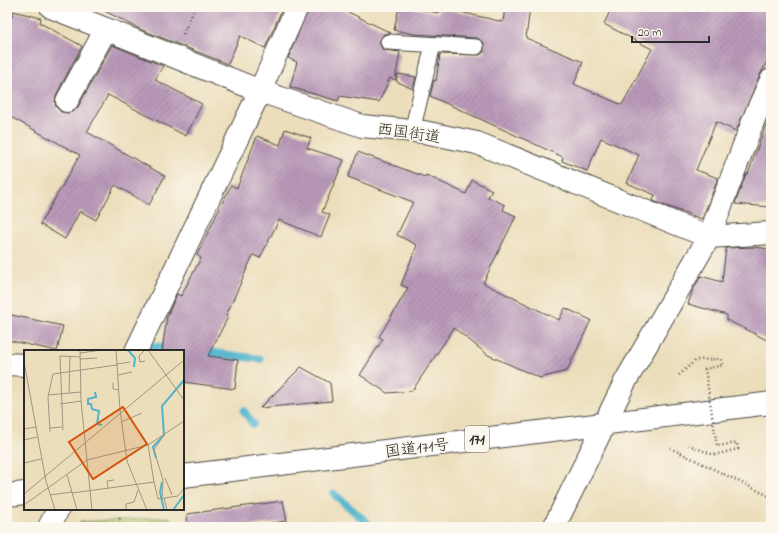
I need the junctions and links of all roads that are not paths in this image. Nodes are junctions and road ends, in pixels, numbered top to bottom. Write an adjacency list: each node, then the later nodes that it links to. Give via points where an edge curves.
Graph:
1 (51, 7): 3 (main road, 西国街道)
2 (297, 7): 8 (main road)
3 (106, 29): 8 (main road, 西国街道); 9 (main road)
4 (388, 42): 5 (lane)
5 (433, 45): 6 (lane); 10 (lane)
6 (476, 46)
7 (771, 80): 12 (main road)
8 (260, 91): 10 (main road, 西国街道, via 362,126); 13 (main road)
9 (67, 101)
10 (412, 131): 12 (main road, 西国街道, via 477,143)
11 (771, 233): 12 (main road, 西国街道)
12 (709, 236): 17 (main road, via 625,382)
13 (136, 350)
14 (7, 364): 15 (main road)
15 (24, 365)
16 (771, 403): 17 (main road, 国道171号 / 171)
17 (604, 424): 18 (main road, 国道171号 / 171); 23 (main road)
18 (184, 476)
19 (24, 493): 20 (main road)
20 (7, 495)
21 (58, 510): 22 (main road)
22 (49, 527)
23 (554, 527)

